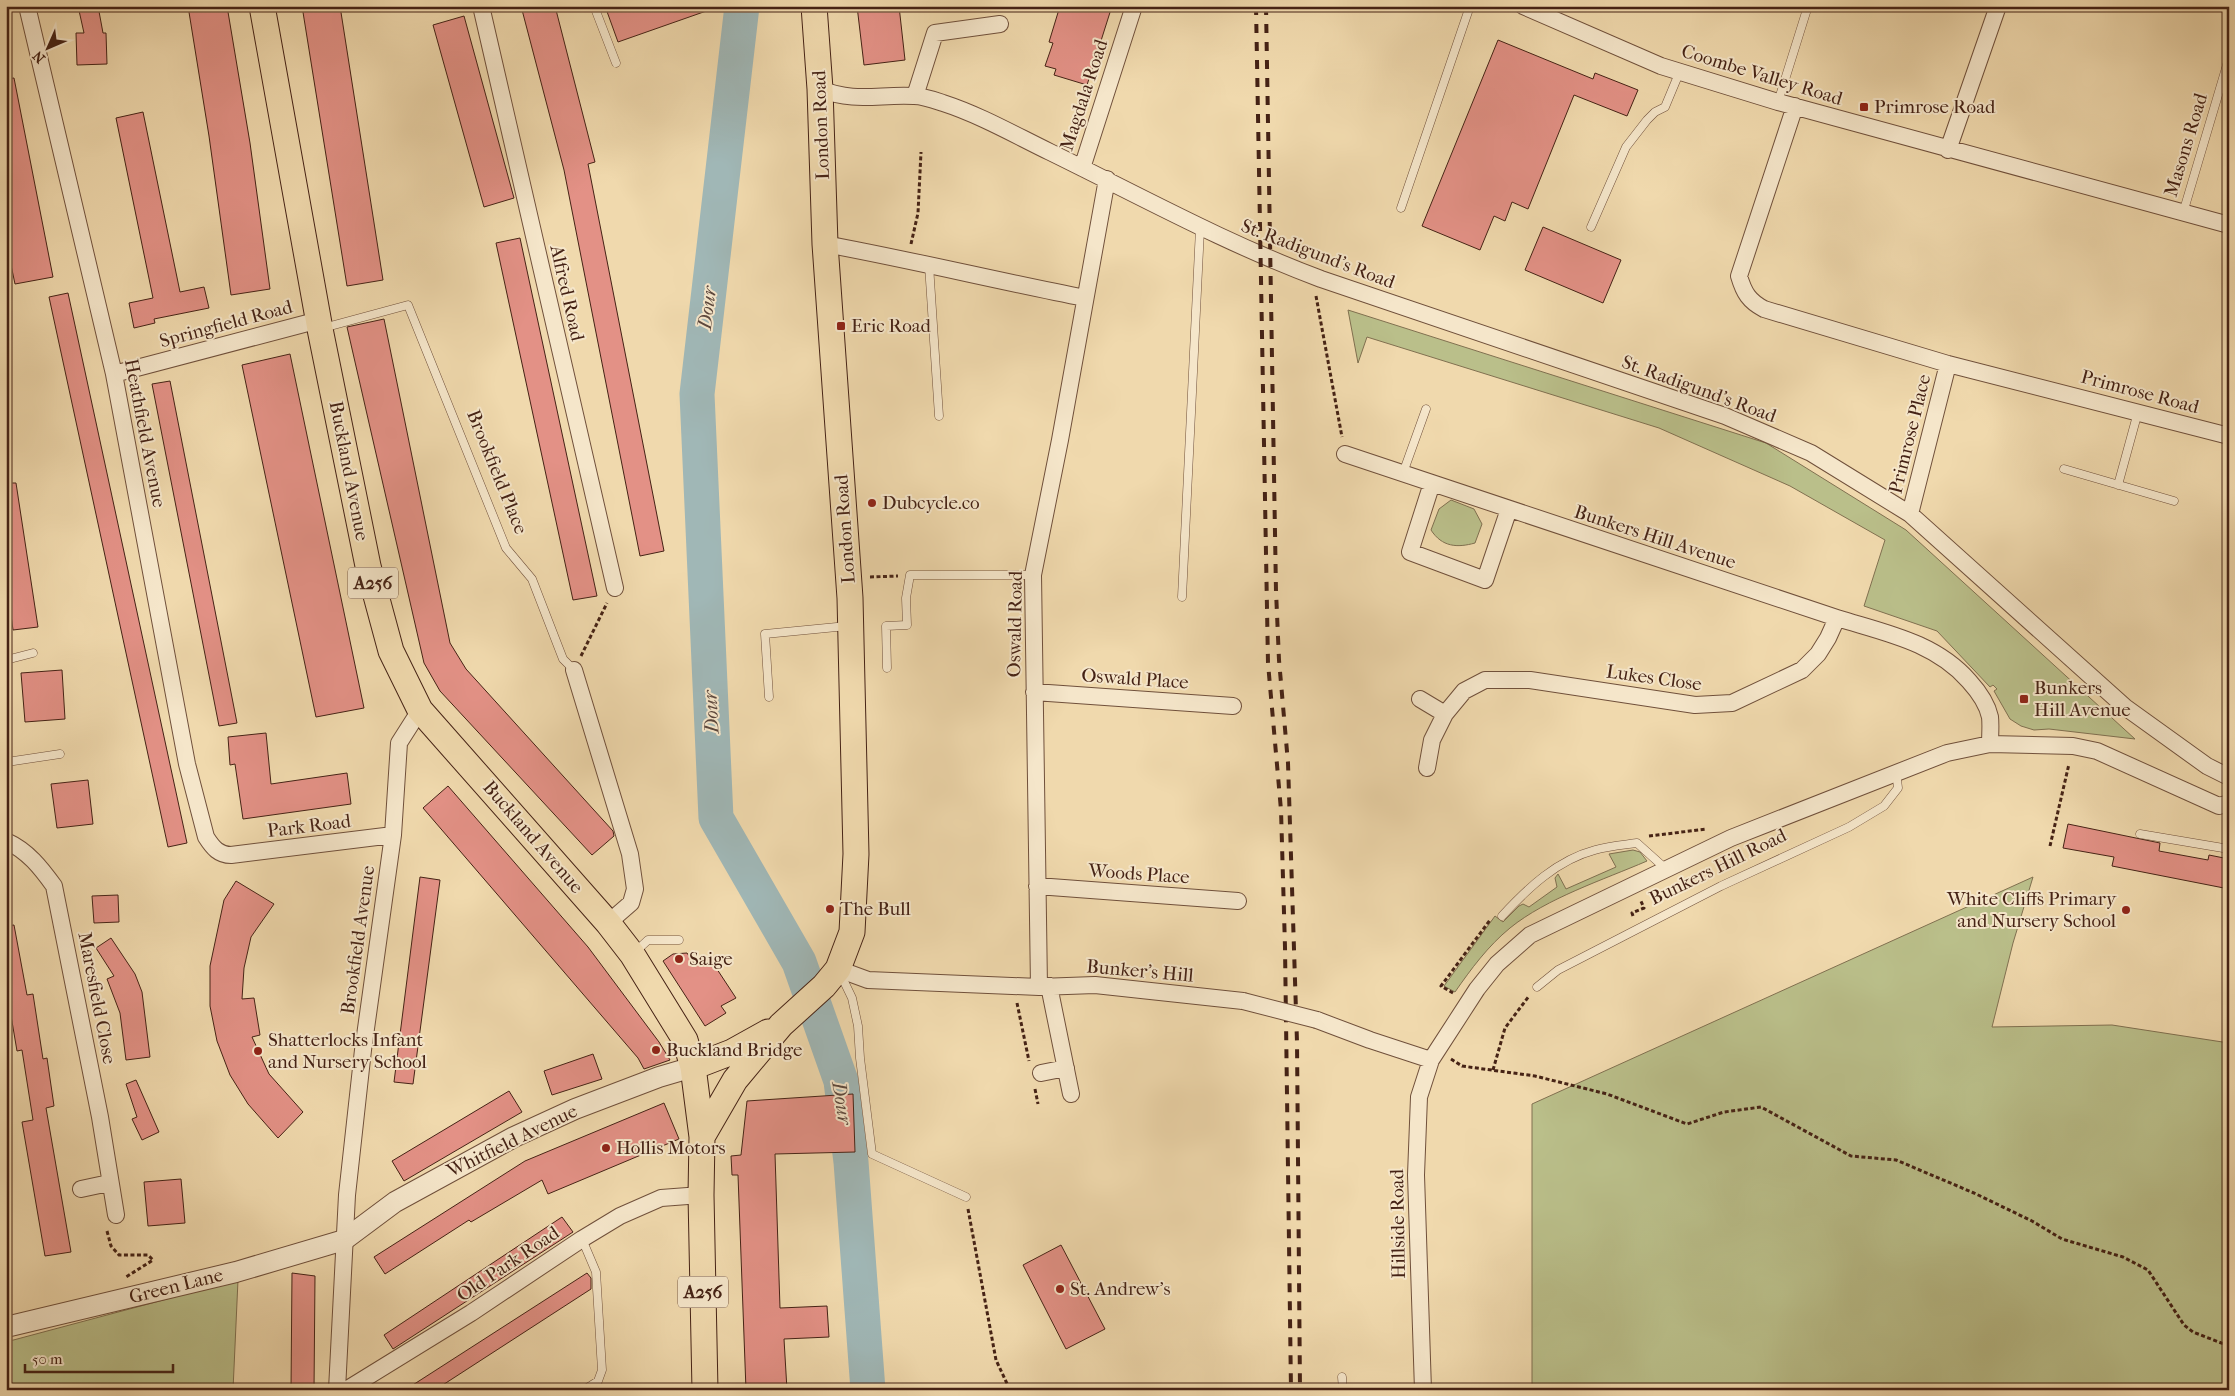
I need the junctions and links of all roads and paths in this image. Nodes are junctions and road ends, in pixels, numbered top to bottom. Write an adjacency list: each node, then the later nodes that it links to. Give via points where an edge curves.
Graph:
1 (27, 6): 35 (street, Heathfield Avenue)
2 (262, 6): 33 (main road, Buckland Avenue / A256)
3 (481, 6): 51 (street, Alfred Road)
4 (594, 6): 13 (lane)
5 (814, 6): 15 (main road, London Road / A256)
6 (1134, 6): 21 (street, Magdala Road)
7 (1470, 6): 23 (lane)
8 (1523, 6): 14 (street, Coombe Valley Road, via 1661,66)
9 (1808, 6): 17 (lane)
10 (1998, 6): 19 (street)
11 (1000, 24): 16 (street, via 935,33)
12 (2229, 58): 24 (lane, Masons Road)
13 (616, 63)
14 (1680, 71): 17 (street, Coombe Valley Road); 26 (lane, via 1665,107 1647,120 1626,147)
15 (820, 89): 16 (street, St. Radigund's Road, via 849,98); 28 (main road, London Road / A256)
16 (915, 96): 21 (street, St. Radigund's Road, via 972,114)
17 (1778, 102): 18 (street, Coombe Valley Road)
18 (1796, 106): 19 (street, Coombe Valley Road); 34 (street, Primrose Road, via 1739,276 1743,290 1750,301 1764,309)
19 (1948, 150): 24 (street, Coombe Valley Road)
20 (921, 152): 29 (path, via 918,213)
21 (1082, 168): 22 (street, St. Radigund's Road)
22 (1107, 179): 27 (street, St. Radigund's Road); 31 (street, Oswald Road)
23 (1401, 208)
24 (2183, 213): 25 (street, Coombe Valley Road)
25 (2229, 226)
26 (1591, 227)
27 (1200, 229): 47 (street, St. Radigund's Road, via 1322,279 1725,416 1811,453); 52 (lane)
28 (825, 244): 29 (street); 50 (main road, London Road / A256)
29 (908, 259): 30 (street)
30 (929, 266): 31 (street); 38 (lane)
31 (1085, 298): 49 (street, Oswald Road)
32 (1315, 299): 40 (path)
33 (320, 324): 35 (street, Springfield Road); 58 (lane, Brookfield Place, via 408,305 506,548 532,579 563,658); 63 (main road, Buckland Avenue / A256, via 368,566 392,651)
34 (1948, 364): 37 (street, Primrose Road); 47 (street, Primrose Place)
35 (114, 374): 80 (street, Heathfield Avenue, via 187,764 206,837 222,855)
36 (1426, 408): 42 (lane)
37 (2138, 412): 39 (street, Primrose Road); 44 (lane)
38 (939, 416)
39 (2229, 436)
40 (1345, 454): 42 (street, Bunkers Hill Avenue)
41 (2064, 469): 44 (lane)
42 (1402, 473): 43 (street, Bunkers Hill Avenue)
43 (1432, 483): 46 (street, Bunkers Hill Avenue); 46 (street, via 1410,552 1485,580)
44 (2118, 485): 45 (lane)
45 (2174, 501)
46 (1510, 509): 53 (street, Bunkers Hill Avenue)
47 (1910, 514): 71 (street, St. Radigund's Road, via 2126,707 2207,766)
48 (910, 575): 49 (lane); 50 (path); 57 (lane, via 906,598 907,625 886,626)
49 (1033, 575): 59 (street, Oswald Road)
50 (849, 579): 54 (main road, London Road / A256)
51 (615, 588): 58 (path)
52 (1182, 597)
53 (1837, 618): 64 (street, Lukes Close, via 1818,654 1802,670 1732,703 1695,705 1530,680 1485,680 1464,691); 65 (street, Bunkers Hill Avenue, via 1912,641 1939,655 1962,673 1981,694 1990,718)
54 (851, 626): 60 (lane, via 765,634); 90 (main road, London Road / A256, via 856,854 852,932)
55 (33, 653): 56 (lane)
56 (6, 660)
57 (887, 668)
58 (574, 670): 86 (street, Brookfield Place, via 630,854 635,889 630,903)
59 (1034, 692): 62 (street, Oswald Place); 83 (street, Oswald Road)
60 (769, 697)
61 (1420, 699): 64 (street)
62 (1233, 706)
63 (420, 710): 74 (street, Brookfield Avenue, via 399,743); 86 (main road, Buckland Avenue / A256)
64 (1445, 714): 69 (street, Lukes Close, via 1432,740)
65 (1990, 744): 66 (street, Bunkers Hill Road); 70 (street, Bunkers Hill Road, via 1947,753)
66 (2073, 746): 72 (street, Bunkers Hill Road, via 2097,751 2220,806); 78 (path)
67 (60, 754): 68 (lane, via 8,762)
68 (6, 755)
69 (1427, 768)
70 (1896, 771): 75 (street, Bunkers Hill Road); 87 (lane, Bunkers Hill Road, via 1898,788 1884,806 1849,827 1721,886)
71 (2229, 777)
72 (2229, 803)
73 (2140, 834): 79 (lane)
74 (393, 835): 80 (street, Park Road); 110 (street, Brookfield Avenue, via 363,1050)
75 (1731, 838): 77 (path, via 1719,828 1646,837); 81 (street, Bunkers Hill Road)
76 (6, 842): 104 (street, Maresfield Close, via 38,863 54,886 100,1117)
77 (1637, 842): 81 (lane, Bunkers Hill Road); 85 (lane, via 1595,850 1549,871)
78 (2050, 846)
79 (2229, 850)
80 (231, 856)
81 (1666, 869): 82 (street, Bunkers Hill Road)
82 (1633, 885): 87 (path, via 1644,908 1632,913); 96 (street, Bunkers Hill Road, via 1530,935 1514,948 1477,989)
83 (1038, 886): 84 (street, Woods Place); 93 (street, Oswald Road)
84 (1238, 901)
85 (1502, 916): 92 (path, via 1496,912)
86 (608, 923): 89 (main road, Buckland Avenue / A256)
87 (1640, 928): 94 (lane, Bunkers Hill Road, via 1558,970)
88 (680, 940): 89 (lane, via 648,940)
89 (632, 954): 97 (main road, Buckland Avenue / A256, via 685,1040)
90 (831, 977): 91 (street, Bunker's Hill); 95 (main road, London Road / A256); 107 (lane, via 852,998 872,1154)
91 (1013, 986): 93 (street, Bunker's Hill); 100 (path)
92 (1441, 986)
93 (1044, 987): 96 (street, Bunker's Hill, bridge, via 1095,985 1243,1001 1317,1020 1370,1040); 98 (street, Oswald Road)
94 (1537, 987): 99 (path, via 1505,1028)
95 (781, 1025): 97 (main road, London Road / A256, via 732,1052); 103 (main road, London Road / A256, via 735,1080)
96 (1434, 1055): 99 (path, via 1462,1066); 121 (street, Hillside Road, via 1419,1098 1416,1175)
97 (693, 1067): 103 (main road, Buckland Avenue / A256); 110 (street, Whitfield Avenue, via 574,1109 514,1138 395,1202)
98 (1066, 1068): 100 (street); 101 (street, Oswald Road)
99 (1493, 1070): 113 (path, via 1535,1076 1608,1094 1687,1124 1724,1112 1761,1107 1851,1156 1896,1160 1974,1193 2062,1239 2123,1257 2148,1270 2184,1325 2193,1332)
100 (1035, 1074): 102 (path)
101 (1071, 1094)
102 (1038, 1104)
103 (702, 1137): 106 (main road, A256)
104 (109, 1183): 105 (street); 108 (street, Maresfield Close)
105 (81, 1189)
106 (701, 1195): 109 (street, Old Park Road, via 661,1198 620,1216); 118 (main road, A256)
107 (966, 1197): 119 (path, via 996,1360)
108 (116, 1215): 111 (path, via 107,1229 111,1246 119,1255 148,1255 153,1260 122,1281)
109 (582, 1239): 116 (street, Old Park Road, via 471,1313); 117 (lane, via 596,1272 602,1370 598,1381)
110 (344, 1240): 111 (street, Green Lane, via 236,1272); 115 (street, Brookfield Avenue)
111 (125, 1299): 112 (street, Green Lane)
112 (6, 1327)
113 (2229, 1346)
114 (1342, 1377): 120 (lane)
115 (337, 1390)
116 (346, 1390)
117 (584, 1390)
118 (705, 1390)
119 (1010, 1390)
120 (1343, 1390)
121 (1423, 1390)

